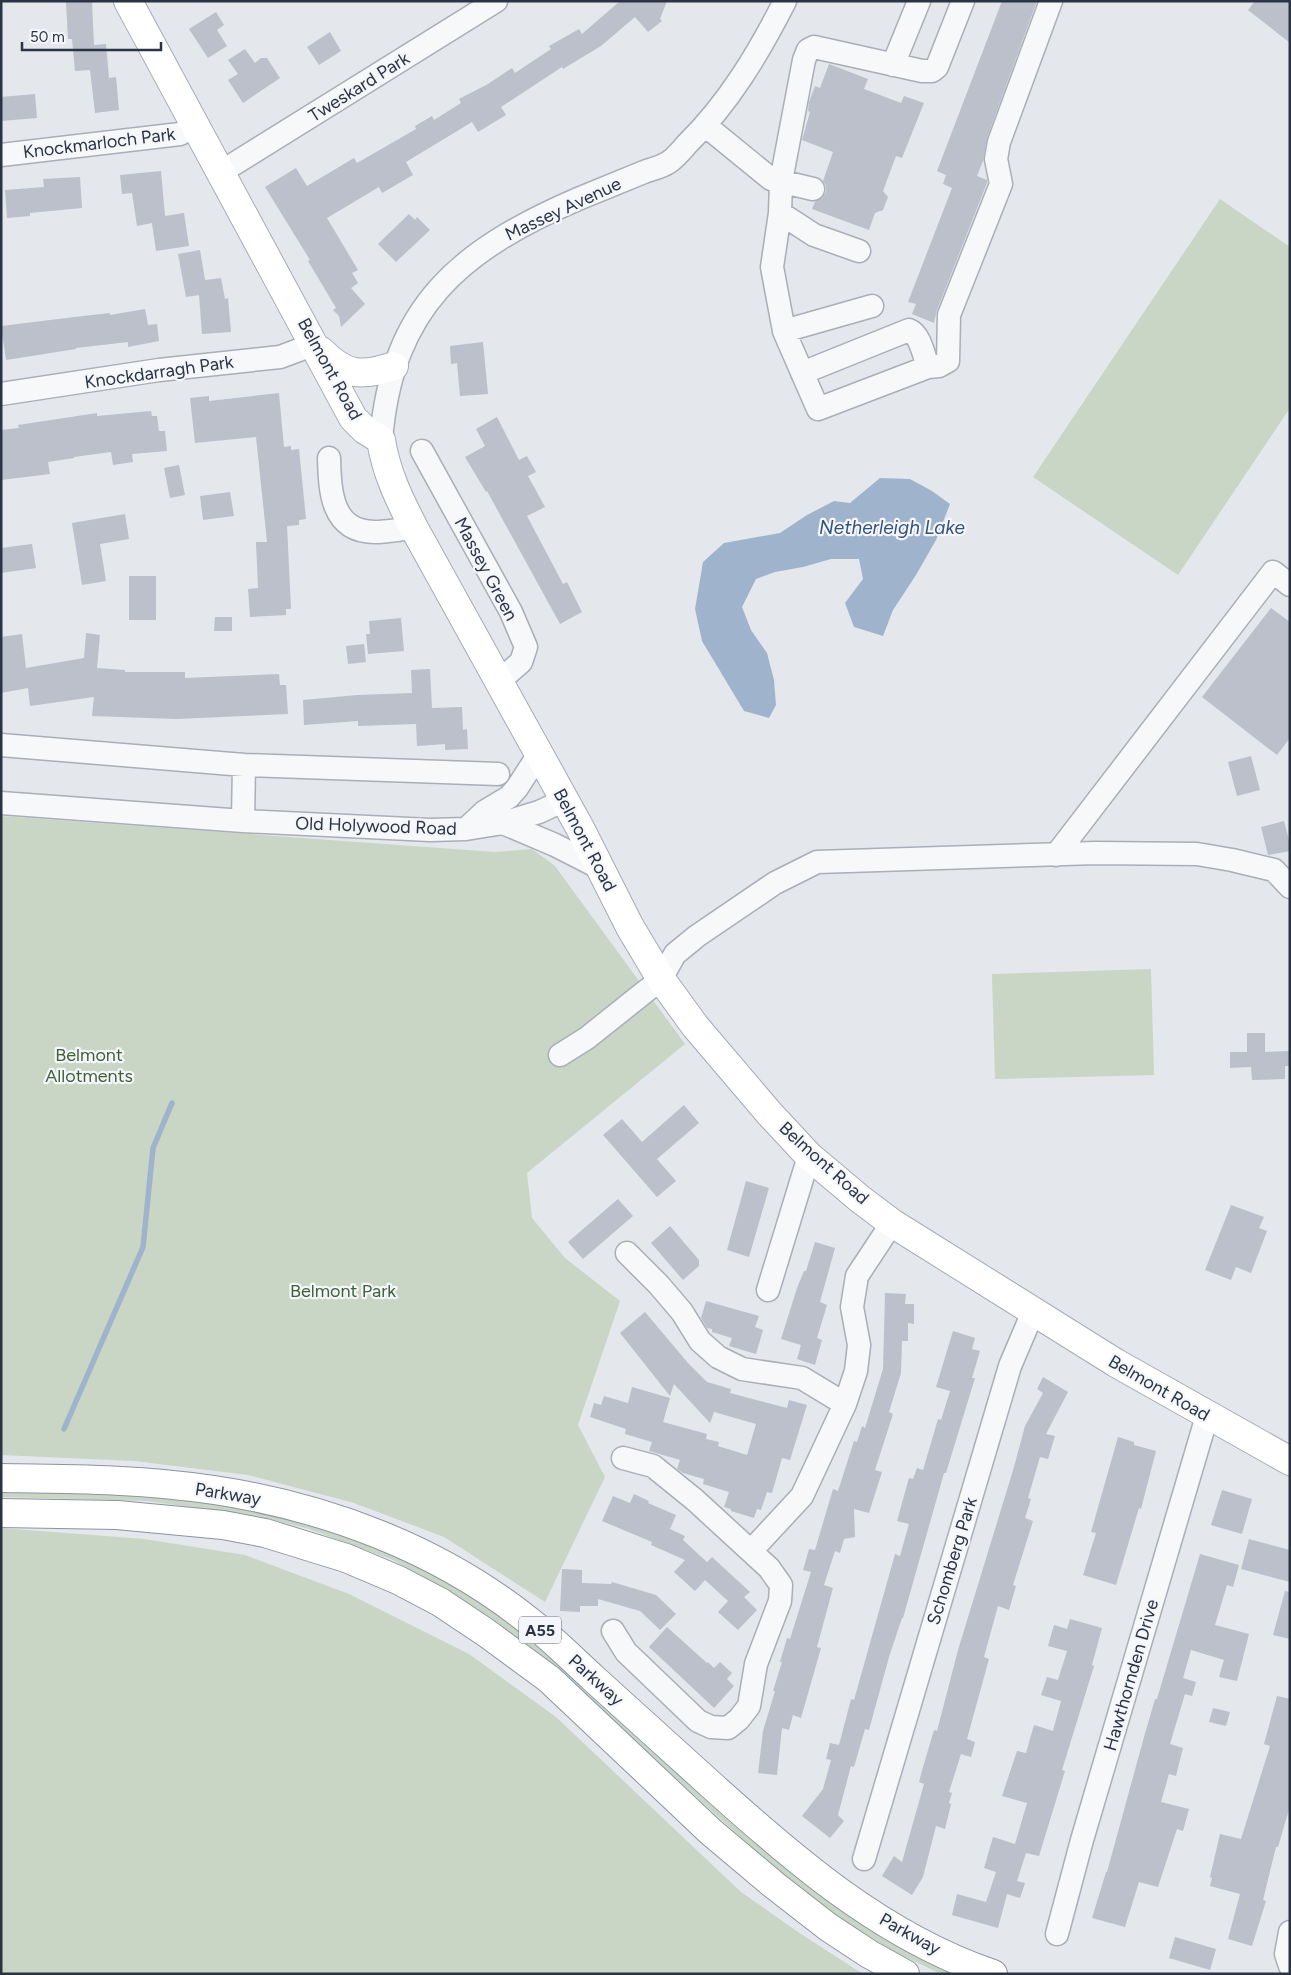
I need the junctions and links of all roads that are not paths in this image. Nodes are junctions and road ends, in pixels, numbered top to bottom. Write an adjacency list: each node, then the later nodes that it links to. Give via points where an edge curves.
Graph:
1 (128, 1): 8 (main road, Belmont Road)
2 (496, 1): 11 (street, Tweskard Park)
3 (785, 1): 9 (street, Massey Avenue, via 758,53)
4 (919, 1): 7 (street)
5 (963, 1): 7 (street, via 938,67 922,71)
6 (1051, 1): 20 (street, via 998,142 996,159 1001,184 949,315 948,360 939,366)
7 (892, 65): 12 (street, via 814,47 808,50)
8 (196, 126): 10 (street, Knockmarloch Park, via 180,134); 11 (main road, Belmont Road)
9 (706, 126): 12 (street, via 771,179); 19 (street, Massey Avenue, via 668,162 576,200 508,233 460,266 426,303 406,336)
10 (1, 155)
11 (221, 172): 18 (main road, Belmont Road)
12 (781, 181): 13 (street); 14 (street)
13 (813, 189)
14 (780, 213): 15 (street, via 814,235); 17 (street, via 772,267)
15 (859, 252)
16 (872, 306): 17 (street)
17 (784, 331): 21 (street)
18 (315, 344): 19 (main road, via 333,363 352,373); 22 (street, Knockdarragh Park, via 280,356); 23 (main road, Belmont Road, via 353,418)
19 (394, 366): 23 (street, Massey Avenue, via 383,414)
20 (928, 367): 21 (street, via 818,409); 21 (street, via 917,337 909,330)
21 (802, 373)
22 (1, 394)
23 (381, 440): 26 (main road, Belmont Road, via 384,461 396,493)
24 (422, 451): 28 (street, Massey Green, via 511,612 526,647 521,662)
25 (328, 458): 26 (street, via 334,505 349,524 373,532)
26 (414, 528): 28 (main road, Belmont Road)
27 (1290, 585): 38 (street, via 1273,572)
28 (498, 682): 30 (main road, Belmont Road)
29 (1, 745): 31 (street)
30 (539, 754): 33 (main road, Belmont Road); 37 (street, via 518,788)
31 (244, 765): 32 (street); 35 (street)
32 (498, 774)
33 (565, 800): 36 (street, Old Holywood Road); 39 (main road, Belmont Road)
34 (1, 803): 35 (street, Old Holywood Road)
35 (243, 820): 37 (street, Old Holywood Road)
36 (503, 824): 37 (street, Old Holywood Road); 39 (street)
37 (466, 829)
38 (1056, 855): 40 (street, via 1197,854 1274,870); 41 (street, via 817,862 775,883 697,936 675,954)
39 (600, 868): 41 (main road, Belmont Road)
40 (1290, 887)
41 (660, 979): 42 (street, via 587,1038); 43 (main road, Belmont Road, via 695,1026)
42 (560, 1055)
43 (810, 1156): 44 (main road, Belmont Road); 46 (street)
44 (892, 1223): 47 (main road, Belmont Road); 48 (street, via 858,1276 852,1307 859,1345 856,1371)
45 (627, 1253): 48 (street, via 682,1312 700,1341 718,1357 742,1369 802,1378)
46 (768, 1290)
47 (1033, 1312): 49 (main road, Belmont Road); 56 (street, Schomberg Park, via 1010,1366)
48 (844, 1404): 54 (street, via 802,1496)
49 (1207, 1416): 51 (main road, Belmont Road); 58 (street, Hawthornden Drive)
50 (623, 1458): 54 (street, via 653,1466)
51 (1290, 1461)
52 (1, 1478): 61 (main road, Parkway / A55, via 142,1482 272,1501 343,1520 443,1564 530,1621 737,1808 846,1897 933,1948)
53 (1, 1513): 60 (main road, Parkway / A55, via 117,1515 223,1525 265,1533 398,1580 448,1607 549,1679 711,1832 767,1879 837,1932)
54 (752, 1551): 55 (street, via 770,1568 781,1585 780,1601 756,1664 749,1706 728,1728 711,1727 698,1721 626,1652)
55 (613, 1631)
56 (864, 1859)
57 (1290, 1932): 59 (street, via 1286,1954)
58 (1057, 1934)
59 (1290, 1966)
60 (905, 1974)
61 (993, 1974)

